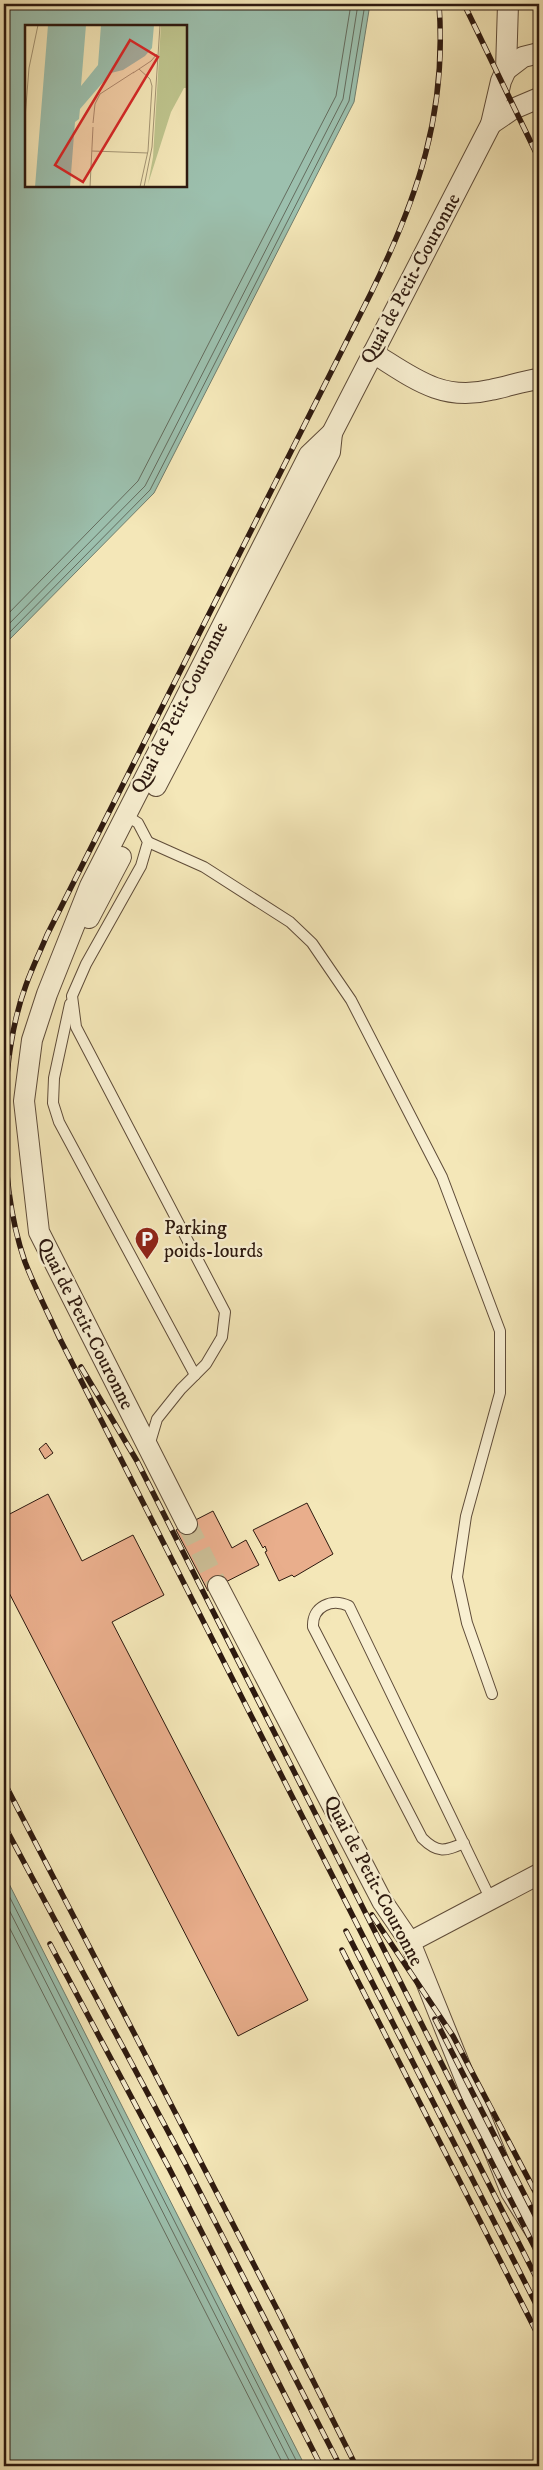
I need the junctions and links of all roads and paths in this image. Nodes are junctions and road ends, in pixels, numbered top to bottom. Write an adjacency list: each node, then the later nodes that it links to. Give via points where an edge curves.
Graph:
1 (508, 4): 3 (street, Quai de Petit-Couronne)
2 (539, 53): 3 (street, via 524,57)
3 (506, 70): 5 (street, Quai de Petit-Couronne, via 500,81)
4 (539, 98): 5 (street, Quai de Petit-Couronne)
5 (490, 124): 6 (street, Quai de Petit-Couronne)
6 (373, 353): 7 (street, via 420,382 462,394); 8 (street, Quai de Petit-Couronne, via 332,433 309,455 176,714)
7 (539, 379)
8 (132, 820): 9 (lane); 12 (street, Quai de Petit-Couronne, via 90,886 47,994 32,1040 24,1101 39,1232)
9 (148, 842): 10 (lane, via 141,866 86,964); 15 (lane, via 204,867 290,922 312,944 351,1000 442,1177 500,1331 500,1393 466,1516 457,1577 467,1623)
10 (72, 996): 11 (lane, via 54,1078 53,1102 59,1122); 11 (lane, via 76,1027 225,1312 222,1337 206,1364)
11 (195, 1375): 12 (lane, via 157,1419)
12 (148, 1450): 13 (street, Quai de Petit-Couronne)
13 (187, 1524)
14 (218, 1586): 19 (street, Quai de Petit-Couronne, via 382,1901)
15 (492, 1694)
16 (464, 1843): 16 (lane, via 349,1606 339,1601 325,1604 312,1620 313,1627 422,1838 432,1848 442,1850); 18 (lane)
17 (539, 1874): 18 (street)
18 (491, 1900): 19 (street)
19 (410, 1942): 20 (street, Quai de Petit-Couronne, via 512,2192)
20 (539, 2237)

